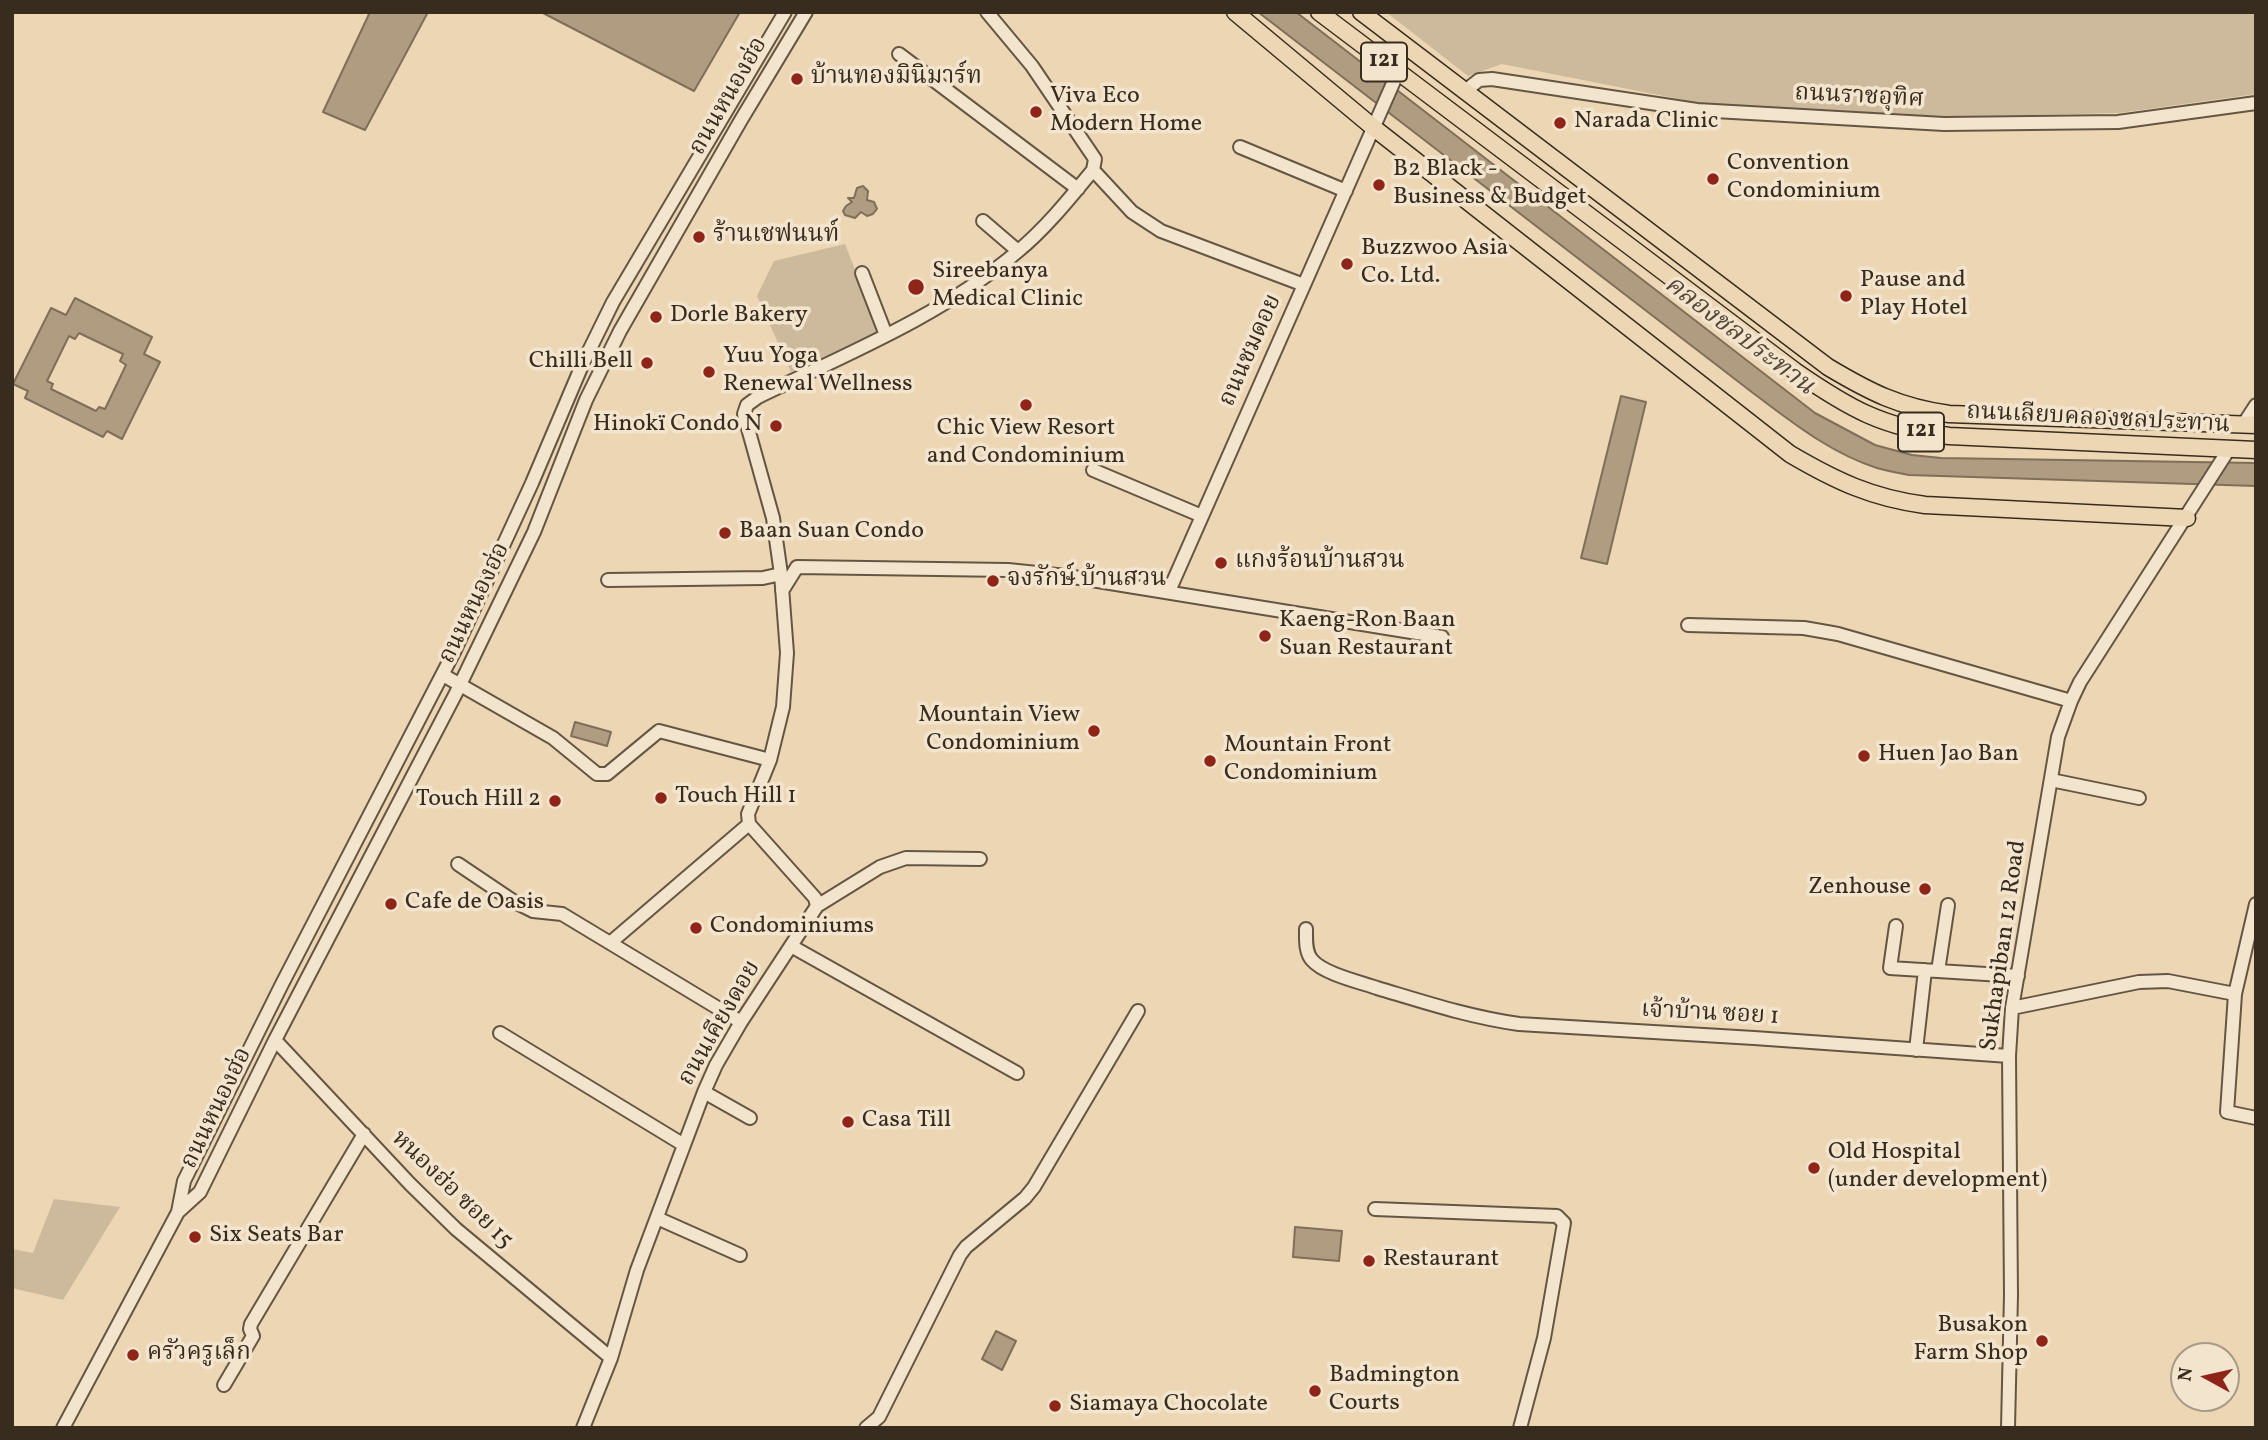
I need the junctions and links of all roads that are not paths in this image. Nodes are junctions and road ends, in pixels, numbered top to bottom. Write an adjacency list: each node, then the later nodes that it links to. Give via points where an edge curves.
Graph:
1 (785, 12): 21 (street, ถนนหนองฮ่อ)
2 (806, 12): 22 (street, ถนนหนองฮ่อ)
3 (987, 12): 14 (street, via 1032,66 1081,138 1095,159)
4 (1235, 12): 12 (main road)
5 (1319, 12): 8 (main road, ถนนเลียบคลองชลประทาน / 121)
6 (1361, 12): 9 (main road, ถนนเลียบคลองชลประทาน / 121)
7 (899, 54): 15 (street)
8 (1398, 72): 11 (main road, ถนนเลียบคลองชลประทาน / 121); 12 (street, ถนนชมดอย)
9 (1465, 91): 10 (street, ถนนราชอุทิศ, via 1479,80 1492,79 1697,110 1944,124 2118,122); 11 (main road); 25 (main road, ถนนเลียบคลองชลประทาน / 121, via 1828,367 1866,390 1919,410 1949,414)
10 (2256, 103)
11 (1450, 111): 27 (main road, ถนนเลียบคลองชลประทาน / 121, via 1795,371 1869,417 1917,432 1949,436)
12 (1374, 128): 16 (street, ถนนชมดอย); 31 (main road, via 1790,454 1848,486 1925,505)
13 (1240, 147): 16 (street)
14 (1093, 170): 15 (street); 20 (street, via 1132,212 1161,230)
15 (1078, 189): 18 (street)
16 (1346, 191): 20 (street, ถนนชมดอย)
17 (983, 221): 18 (street)
18 (1018, 251): 23 (street, via 961,293)
19 (862, 272): 23 (street)
20 (1304, 285): 32 (street, ถนนชมดอย)
21 (613, 302): 22 (street); 39 (street, ถนนหนองฮ่อ)
22 (630, 312): 40 (street, ถนนหนองฮ่อ, via 590,391 534,532)
23 (886, 335): 33 (street, via 747,405 744,414 774,518)
24 (2256, 405): 26 (street)
25 (2194, 423): 26 (main road, ถนนเลียบคลองชลประทาน / 121); 27 (main road, via 2220,427 2226,435 2214,444)
26 (2250, 425)
27 (2191, 446): 28 (main road, ถนนเลียบคลองชลประทาน / 121)
28 (2229, 449): 29 (main road, ถนนเลียบคลองชลประทาน / 121); 31 (street, Sukhapiban 12 Road)
29 (2256, 450)
30 (1093, 470): 32 (street)
31 (2189, 513): 43 (street, Sukhapiban 12 Road)
32 (1202, 516): 35 (street, ถนนชมดอย)
33 (781, 574): 34 (street); 36 (street)
34 (608, 580)
35 (1169, 591): 36 (street, via 1008,570 797,567); 38 (street)
36 (781, 593): 44 (street, via 786,684)
37 (1688, 625): 43 (street, via 1804,628 1838,634)
38 (1442, 637)
39 (450, 660): 40 (street); 41 (street, ถนนหนองฮ่อ)
40 (468, 669): 42 (street, ถนนหนองฮ่อ)
41 (443, 675): 42 (street); 57 (street, ถนนหนองฮ่อ)
42 (460, 684): 44 (street, via 553,738 597,774 607,774 659,731); 59 (street, ถนนหนองฮ่อ)
43 (2071, 701): 45 (street, Sukhapiban 12 Road, via 2058,737)
44 (770, 760): 47 (street)
45 (2051, 780): 46 (street); 60 (street, Sukhapiban 12 Road)
46 (2139, 798)
47 (748, 824): 52 (street, via 815,898); 55 (street)
48 (980, 859): 52 (street, via 906,858 880,867)
49 (458, 864): 55 (street, via 513,901 533,911 562,914)
50 (2256, 904): 61 (street)
51 (1948, 905): 58 (street)
52 (817, 906): 56 (street, ถนนเคียงดอย)
53 (1896, 926): 58 (street, via 1890,968)
54 (1307, 929): 67 (street, เจ้าบ้าน ซอย 1, via 1308,952 1319,965 1410,999 1484,1019)
55 (610, 943): 64 (street)
56 (791, 946): 64 (street, ถนนเคียงดอย); 69 (street)
57 (292, 964): 59 (street); 76 (street, ถนนหนองฮ่อ, via 184,1181)
58 (1932, 971): 60 (street); 67 (street)
59 (310, 973): 66 (street, ถนนหนองฮ่อ)
60 (2018, 976): 62 (street, Sukhapiban 12 Road)
61 (2235, 994): 62 (street, via 2168,981 2139,982); 72 (street, via 2227,1112)
62 (2012, 1008): 68 (street, Sukhapiban 12 Road)
63 (1138, 1011): 83 (street, via 1034,1187 960,1255 879,1417)
64 (741, 1022): 70 (street, ถนนเคียงดอย)
65 (500, 1034): 74 (street)
66 (275, 1040): 73 (street, หนองฮ่อ ซอย 15); 76 (street, ถนนหนองฮ่อ, via 200,1192)
67 (1916, 1049): 68 (street, เจ้าบ้าน ซอย 1)
68 (2009, 1056): 85 (street, Sukhapiban 12 Road)
69 (1017, 1073)
70 (704, 1092): 71 (street); 74 (street, ถนนเคียงดอย)
71 (750, 1118)
72 (2256, 1118)
73 (363, 1135): 79 (street, หนองฮ่อ ซอย 15, via 456,1229); 80 (street, via 251,1324 253,1336)
74 (684, 1145): 77 (street, ถนนเคียงดอย)
75 (1375, 1209): 84 (street, via 1557,1216 1564,1223 1544,1338)
76 (178, 1212): 81 (street, ถนนหนองฮ่อ)
77 (657, 1218): 78 (street); 79 (street, ถนนเคียงดอย)
78 (740, 1255)
79 (611, 1358): 82 (street, ถนนเคียงดอย)
80 (224, 1385)
81 (63, 1428)
82 (583, 1428)
83 (866, 1428)
84 (1520, 1428)
85 (2008, 1428)

